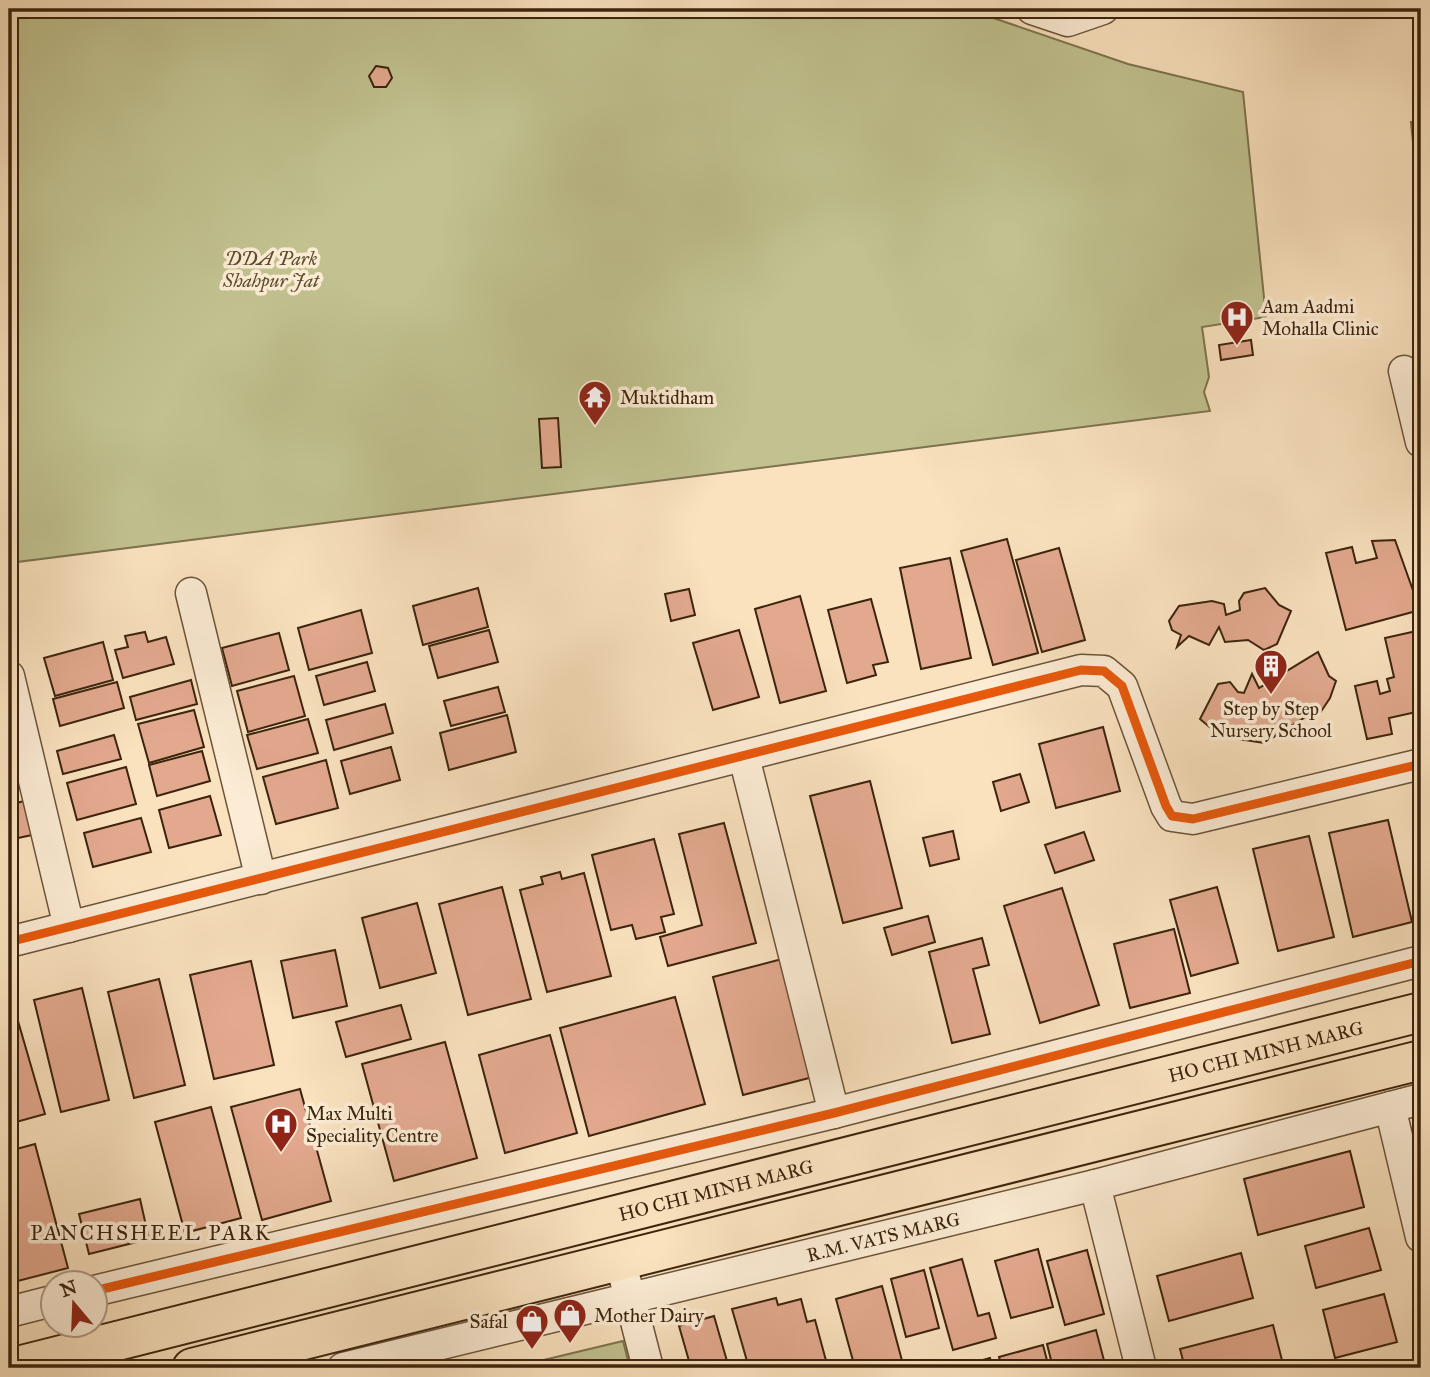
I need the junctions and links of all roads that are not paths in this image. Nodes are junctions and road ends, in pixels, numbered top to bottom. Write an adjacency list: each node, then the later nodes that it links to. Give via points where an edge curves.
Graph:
1 (1032, 9): 2 (street, via 1068,21)
2 (1102, 9)
3 (1404, 371): 4 (street)
4 (1421, 442)
5 (191, 593): 9 (street)
6 (9, 676): 10 (street)
7 (744, 757): 8 (street, via 1081,670 1104,671 1122,686 1166,806 1172,816 1182,819); 9 (street); 17 (street)
8 (1421, 764)
9 (261, 879): 10 (street)
10 (69, 927): 11 (street)
11 (9, 943)
12 (1421, 961): 17 (street)
13 (1421, 1012): 25 (main road, HO CHI MINH MARG)
14 (1421, 1060): 20 (main road)
15 (1421, 1099): 16 (street, R.M. VATS MARG)
16 (1390, 1107): 18 (street, R.M. VATS MARG); 19 (street)
17 (834, 1113): 21 (street)
18 (1095, 1185): 22 (street, R.M. VATS MARG); 29 (street)
19 (1421, 1237)
20 (621, 1261): 22 (street); 26 (main road)
21 (108, 1288)
22 (631, 1298): 27 (street, R.M. VATS MARG); 28 (street)
23 (38, 1305): 24 (street)
24 (9, 1312)
25 (9, 1368)
26 (192, 1368)
27 (343, 1368)
28 (648, 1368)
29 (1141, 1368)

